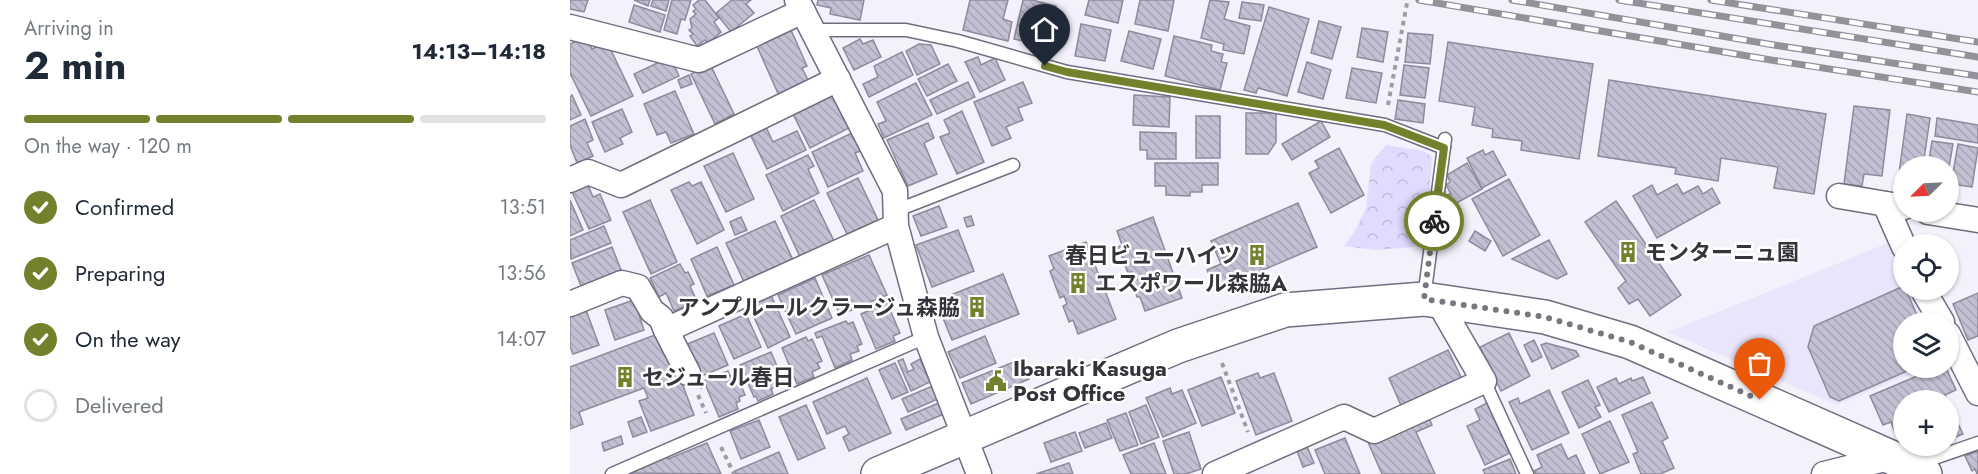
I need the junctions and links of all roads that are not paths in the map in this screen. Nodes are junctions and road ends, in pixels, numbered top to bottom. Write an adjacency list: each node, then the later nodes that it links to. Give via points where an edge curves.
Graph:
1 (804, 13): 2 (street, via 699,60); 3 (street); 11 (lane, via 958,41 1067,72 1384,125 1444,143)
2 (570, 27)
3 (838, 79): 5 (street, via 621,185 588,172); 9 (street, via 895,191)
4 (1012, 165): 9 (lane)
5 (570, 180)
6 (1839, 196): 7 (street)
7 (1893, 206)
8 (1959, 217): 10 (street)
9 (896, 218): 13 (street); 14 (street)
10 (1978, 220)
11 (1431, 300): 17 (street); 19 (street, via 1285,309 1178,345); 21 (street, via 1545,317 1630,342)
12 (570, 304): 13 (street, via 622,283 638,287)
13 (666, 330): 16 (street)
14 (926, 337): 19 (street); 22 (lane)
15 (1959, 352): 18 (street)
16 (688, 373)
17 (1484, 381): 25 (street, via 1374,431 1344,417); 26 (lane)
18 (1978, 393)
19 (965, 436): 23 (street); 24 (street)
20 (1978, 443): 21 (lane)
21 (1909, 466): 27 (street)
22 (612, 474)
23 (878, 474)
24 (979, 474)
25 (1215, 474)
26 (1527, 474)
27 (1824, 474)

